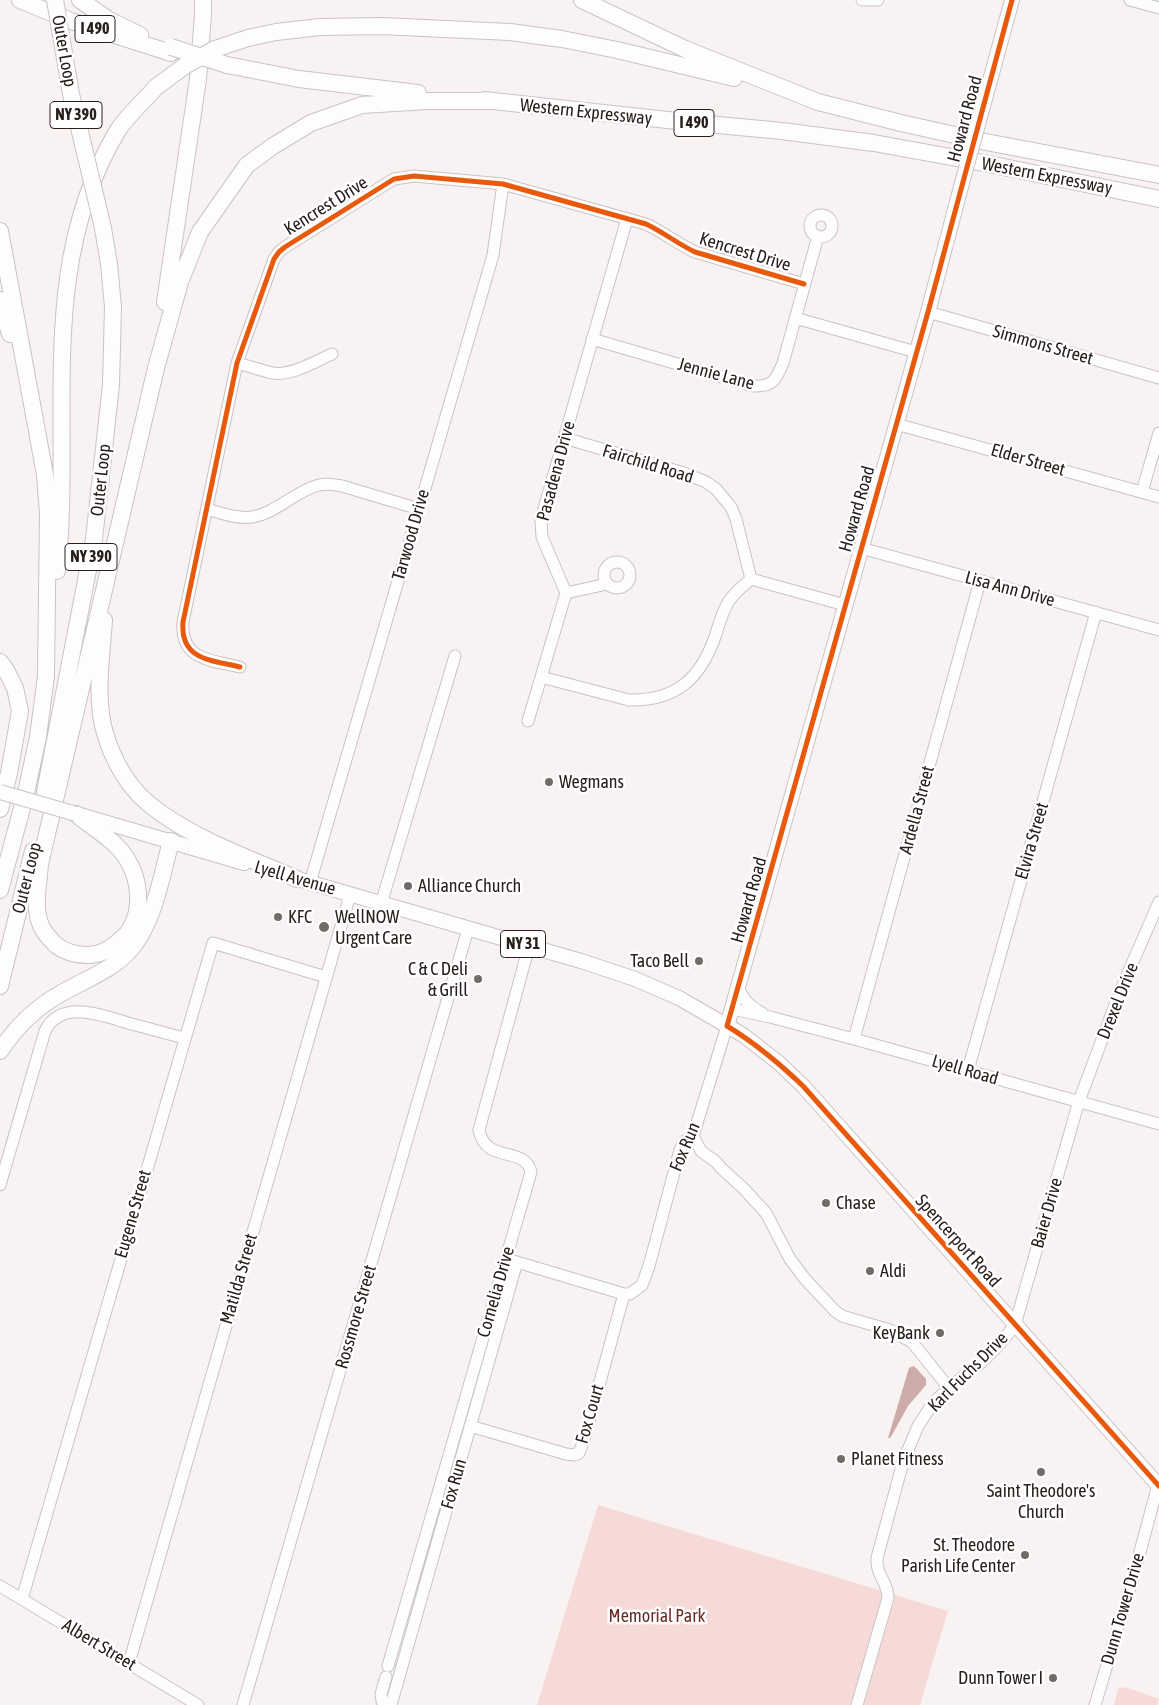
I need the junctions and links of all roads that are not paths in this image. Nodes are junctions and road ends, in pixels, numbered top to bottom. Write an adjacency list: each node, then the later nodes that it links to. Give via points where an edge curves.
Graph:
1 (20, 0): 11 (highway, Western Expressway / I 490, via 71,21)
2 (55, 0): 58 (highway, Outer Loop / NY 390, bridge, via 71,94 109,264 113,307 111,385 94,539)
3 (80, 0): 11 (highway, via 120,26)
4 (582, 0): 13 (highway, Western Expressway, via 685,49)
5 (862, 0): 6 (street)
6 (878, 0)
7 (1012, 0): 22 (main road, Howard Road, bridge)
8 (1130, 0): 10 (street)
9 (205, 5): 28 (highway, via 198,79)
10 (1159, 8)
11 (171, 50): 12 (highway, Western Expressway / I 490, bridge, via 299,79)
12 (494, 101): 16 (highway, Western Expressway / I 490, via 874,143); 28 (highway, via 428,100 362,105 311,123 247,165 200,232 180,282)
13 (818, 102): 14 (highway, Western Expressway, via 986,142); 50 (highway, bridge, via 663,60 562,39 510,32 381,26 320,27 248,38 186,65 156,87 119,128 87,197 74,246 65,297 61,532)
14 (1159, 175)
15 (503, 184): 17 (street, Kencrest Drive); 27 (street, Kencrest Drive, via 403,176 286,247 274,259); 36 (street, Tarwood Drive, via 493,255)
16 (1159, 199)
17 (627, 219): 20 (street, Kencrest Drive, via 661,231 695,252); 24 (street, Pasadena Drive)
18 (0, 231): 31 (highway, Outer Loop / NY 390)
19 (818, 236): 20 (street)
20 (804, 284): 23 (street)
21 (0, 300): 31 (highway)
22 (928, 312): 25 (main road, Howard Road); 29 (street, Simmons Street)
23 (795, 318): 24 (street, Jennie Lane, via 778,375 765,386 753,386); 25 (street)
24 (592, 339): 33 (street, Pasadena Drive)
25 (916, 352): 30 (main road, Howard Road)
26 (332, 354): 27 (street, via 286,373 273,373)
27 (237, 362): 37 (street, Kencrest Drive)
28 (156, 368): 39 (highway)
29 (1159, 378)
30 (896, 424): 34 (street, Elder Street); 38 (main road, Howard Road)
31 (38, 431): 50 (highway, Outer Loop / NY 390, via 48,514)
32 (1159, 433): 34 (street)
33 (564, 438): 40 (street, Fairchild Road, via 684,473 716,489 736,519); 43 (street, Pasadena Drive, via 540,519 540,529)
34 (1142, 492): 35 (street, Elder Street)
35 (1159, 497)
36 (419, 509): 37 (street, via 330,484 319,485 259,516 240,518); 59 (street, Tarwood Drive)
37 (207, 510): 49 (street, Kencrest Drive, via 182,633 195,654)
38 (861, 548): 41 (street, Lisa Ann Drive); 44 (main road, Howard Road)
39 (108, 568): 57 (highway); 59 (highway, via 99,687 101,715 111,748 126,778 148,803 190,830)
40 (751, 579): 44 (street); 51 (street, via 729,601 698,673 670,693 656,698 629,700)
41 (980, 581): 45 (street, Lisa Ann Drive); 73 (street, Ardella Street)
42 (607, 584): 43 (street)
43 (566, 593): 51 (street)
44 (845, 605): 68 (main road, Howard Road)
45 (1096, 612): 46 (street, Lisa Ann Drive); 75 (street, Elvira Street)
46 (1159, 630)
47 (455, 656): 63 (street)
48 (0, 662): 54 (highway, via 15,688 20,711)
49 (240, 667)
50 (46, 676): 60 (highway, Outer Loop / NY 390, via 38,738)
51 (541, 677): 52 (street)
52 (528, 721)
53 (0, 792): 55 (main road, Lyell Avenue / NY 31, bridge)
54 (0, 809)
55 (76, 814): 56 (main road, Lyell Avenue / NY 31); 57 (highway, via 116,845 127,859 138,896 138,909 129,932 110,950 93,955 75,955 60,948 47,936 39,920)
56 (171, 841): 59 (main road, Lyell Avenue / NY 31); 74 (highway, via 151,912 132,948 119,961 40,1006 20,1024)
57 (40, 864): 58 (highway)
58 (26, 880): 67 (highway, Outer Loop / NY 390)
59 (304, 881): 61 (main road, Lyell Avenue / NY 31)
60 (0, 890)
61 (350, 895): 63 (main road, Lyell Avenue / NY 31); 66 (street, Matilda Street)
62 (1159, 902): 76 (street, Drexel Drive)
63 (381, 904): 64 (main road, Lyell Avenue / NY 31)
64 (468, 929): 65 (main road, Lyell Avenue / NY 31); 90 (street, Rossmore Street)
65 (529, 946): 71 (main road, Lyell Avenue / NY 31, via 635,979 679,998); 80 (street, Cornelia Drive, via 479,1130 488,1148 525,1160 530,1165)
66 (326, 976): 72 (street, Eugene Street, via 213,943); 88 (street, Matilda Street)
67 (0, 986)
68 (738, 988): 69 (main road, Howard Road); 70 (street, Lyell Road, via 751,1007)
69 (732, 1009): 70 (street, Lyell Road); 71 (main road, Howard Road)
70 (770, 1016): 73 (street, Lyell Road)
71 (727, 1026): 78 (street, Fox Run); 82 (main road, Spencerport Road / NY 31, via 779,1063 802,1086)
72 (184, 1038): 79 (street, via 85,1012 55,1017 44,1031); 87 (street, Eugene Street)
73 (854, 1039): 75 (street, Lyell Road)
74 (0, 1051)
75 (968, 1070): 76 (street, Lyell Road)
76 (1078, 1101): 77 (street, Lyell Road); 82 (street, Baier Drive)
77 (1159, 1124)
78 (693, 1136): 81 (street, Fox Run, via 684,1142 680,1150 642,1285 630,1294); 83 (street, via 701,1151 766,1213 790,1260 835,1310 842,1316 890,1330 912,1342)
79 (0, 1185)
80 (511, 1261): 81 (street); 84 (street, Fox Run); 91 (street, Cornelia Drive, via 387,1671 381,1694 382,1701)
81 (624, 1294): 84 (street, Fox Court, via 579,1453 566,1454)
82 (1015, 1325): 83 (street, Karl Fuchs Drive, via 999,1346); 85 (main road, Spencerport Road / NY 31)
83 (949, 1388): 92 (street, Karl Fuchs Drive, via 933,1402 924,1416 903,1462 877,1558 877,1569 887,1587 888,1598)
84 (470, 1426): 91 (street, Fox Run)
85 (1159, 1485): 93 (street, Dunn Tower Drive)
86 (0, 1586): 87 (street, Albert Street)
87 (22, 1599): 88 (street, Albert Street)
88 (129, 1663): 89 (street, Albert Street)
89 (198, 1705)
90 (243, 1705)
91 (389, 1705)
92 (857, 1705)
93 (1095, 1705)

